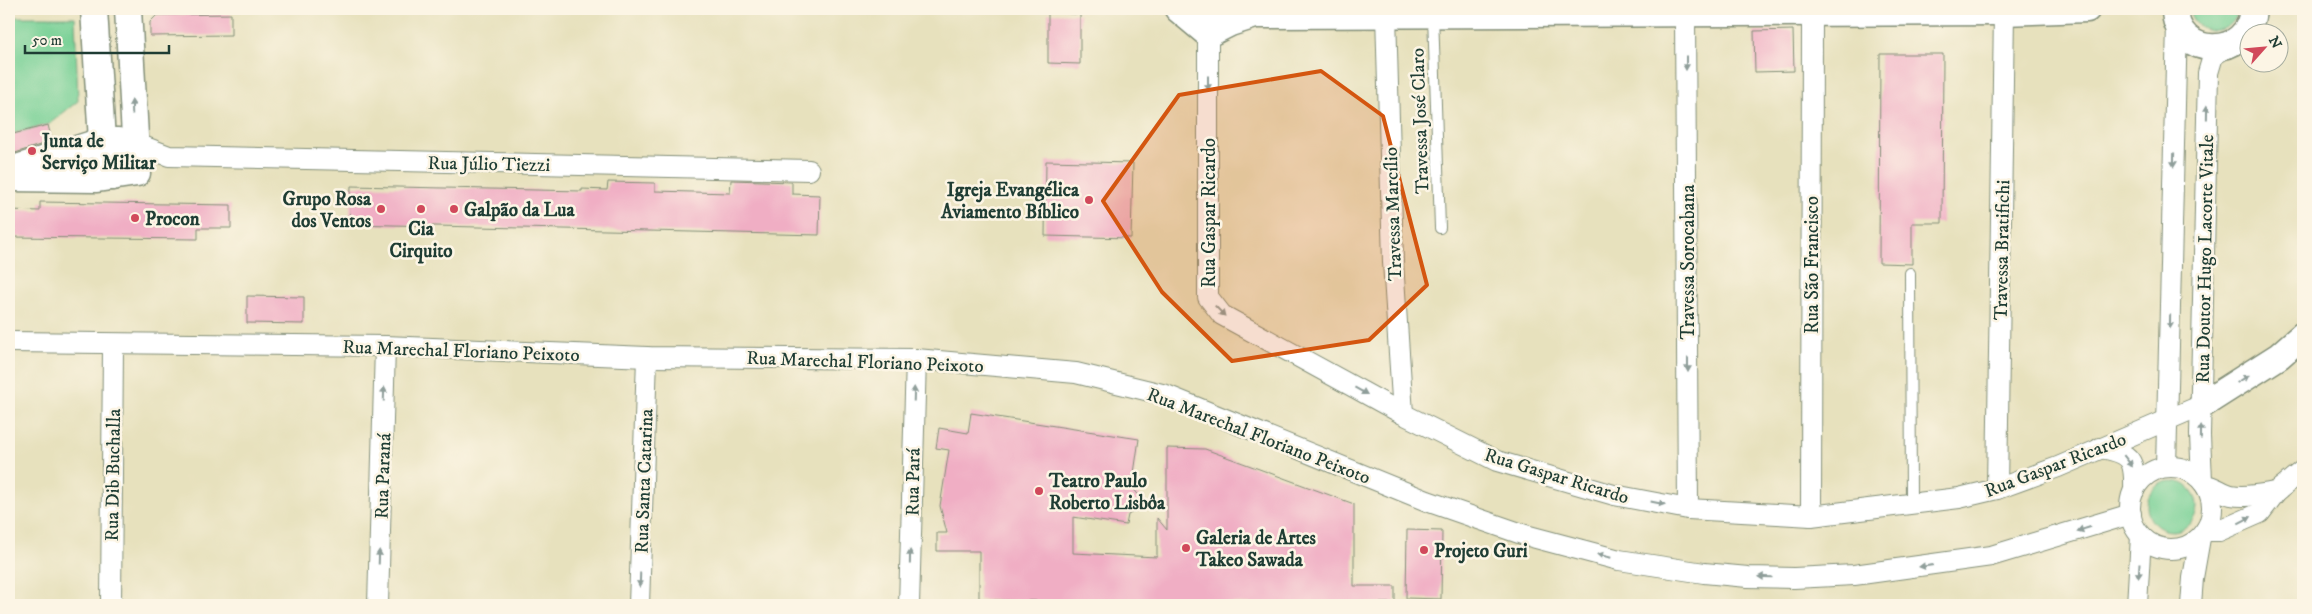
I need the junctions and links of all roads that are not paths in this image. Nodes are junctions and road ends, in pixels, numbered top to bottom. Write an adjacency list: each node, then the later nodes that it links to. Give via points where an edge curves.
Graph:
1 (94, 9): 18 (street)
2 (128, 9): 19 (street, one-way to 2)
3 (1178, 9): 16 (street)
4 (1216, 9): 14 (street)
5 (2088, 9): 9 (street)
6 (2253, 9): 17 (street, via 2248,29)
7 (1888, 11): 9 (street); 11 (street)
8 (1600, 12): 10 (street); 13 (street)
9 (2004, 12): 40 (street, Travessa Bratifichi)
10 (1434, 13): 12 (street); 25 (lane, Travessa José Claro)
11 (1812, 13): 13 (street); 46 (street, Rua São Francisco)
12 (1386, 14): 14 (street); 34 (street, Travessa Marcílio, via 1393,262)
13 (1686, 14): 44 (street, Travessa Sorocabana, one-way to 44)
14 (1256, 15): 16 (street)
15 (2176, 16): 17 (street, via 2193,42 2204,47); 35 (street, Rua Doutor Hugo Lacorte Vitale, one-way to 35)
16 (1208, 34): 34 (street, Rua Gaspar Ricardo, one-way to 34, via 1208,297 1222,315)
17 (2229, 45): 33 (street, Rua Doutor Hugo Lacorte Vitale, one-way to 17, via 2208,73 2213,56)
18 (102, 141): 19 (street, Rua Júlio Tiezzi); 22 (street); 23 (street)
19 (135, 143): 20 (street, Rua Júlio Tiezzi); 23 (street)
20 (169, 156): 21 (street, Rua Júlio Tiezzi); 23 (street, Rua Júlio Tiezzi)
21 (809, 170)
22 (9, 171)
23 (124, 175): 24 (street, Rua Júlio Tiezzi, via 97,179)
24 (9, 178)
25 (1440, 228)
26 (1910, 273): 43 (lane)
27 (2303, 335): 33 (street, one-way to 27, via 2279,356)
28 (9, 342): 29 (street, Rua Marechal Floriano Peixoto)
29 (113, 344): 30 (street, Rua Marechal Floriano Peixoto); 49 (street, Rua Dib Buchalla)
30 (385, 346): 31 (street, Rua Marechal Floriano Peixoto); 50 (street, Rua Paraná, one-way to 30)
31 (647, 357): 32 (street, Rua Marechal Floriano Peixoto); 51 (street, Rua Santa Catarina, one-way to 51)
32 (916, 359): 45 (street, Rua Marechal Floriano Peixoto, one-way to 32, via 2000,554 1937,565 1794,578 1704,573 1619,560 1525,535 1427,501 1166,395 1076,373); 52 (street, Rua Pará, one-way to 32)
33 (2202, 405): 35 (street, Rua Gaspar Ricardo); 39 (street, Rua Doutor Hugo Lacorte Vitale, one-way to 33)
34 (1403, 414): 44 (street, Rua Gaspar Ricardo, one-way to 44, via 1497,461 1614,494)
35 (2168, 419): 36 (street, Rua Gaspar Ricardo); 37 (street, Rua Doutor Hugo Lacorte Vitale)
36 (2100, 448): 40 (street, Rua Gaspar Ricardo, via 2058,467); 41 (street, one-way to 41, via 2128,457 2135,470)
37 (2166, 467): 39 (street, via 2192,472); 41 (street, via 2152,471)
38 (2303, 470): 42 (street)
39 (2204, 483): 42 (street, via 2230,495 2254,496); 47 (street, via 2212,500 2212,516)
40 (1997, 488): 43 (street, Rua Gaspar Ricardo)
41 (2134, 491): 45 (street, via 2130,502)
42 (2276, 492): 47 (street, one-way to 42, via 2219,531 2260,513)
43 (1911, 505): 46 (street, Rua Gaspar Ricardo)
44 (1688, 510): 46 (street, Rua Gaspar Ricardo)
45 (2131, 514): 48 (street)
46 (1811, 516)
47 (2203, 534): 48 (street, via 2187,546 2171,549 2155,546); 54 (street, via 2192,578)
48 (2141, 536): 53 (street, one-way to 53)
49 (111, 605)
50 (378, 605)
51 (639, 605)
52 (909, 605)
53 (2137, 605)
54 (2192, 605)

